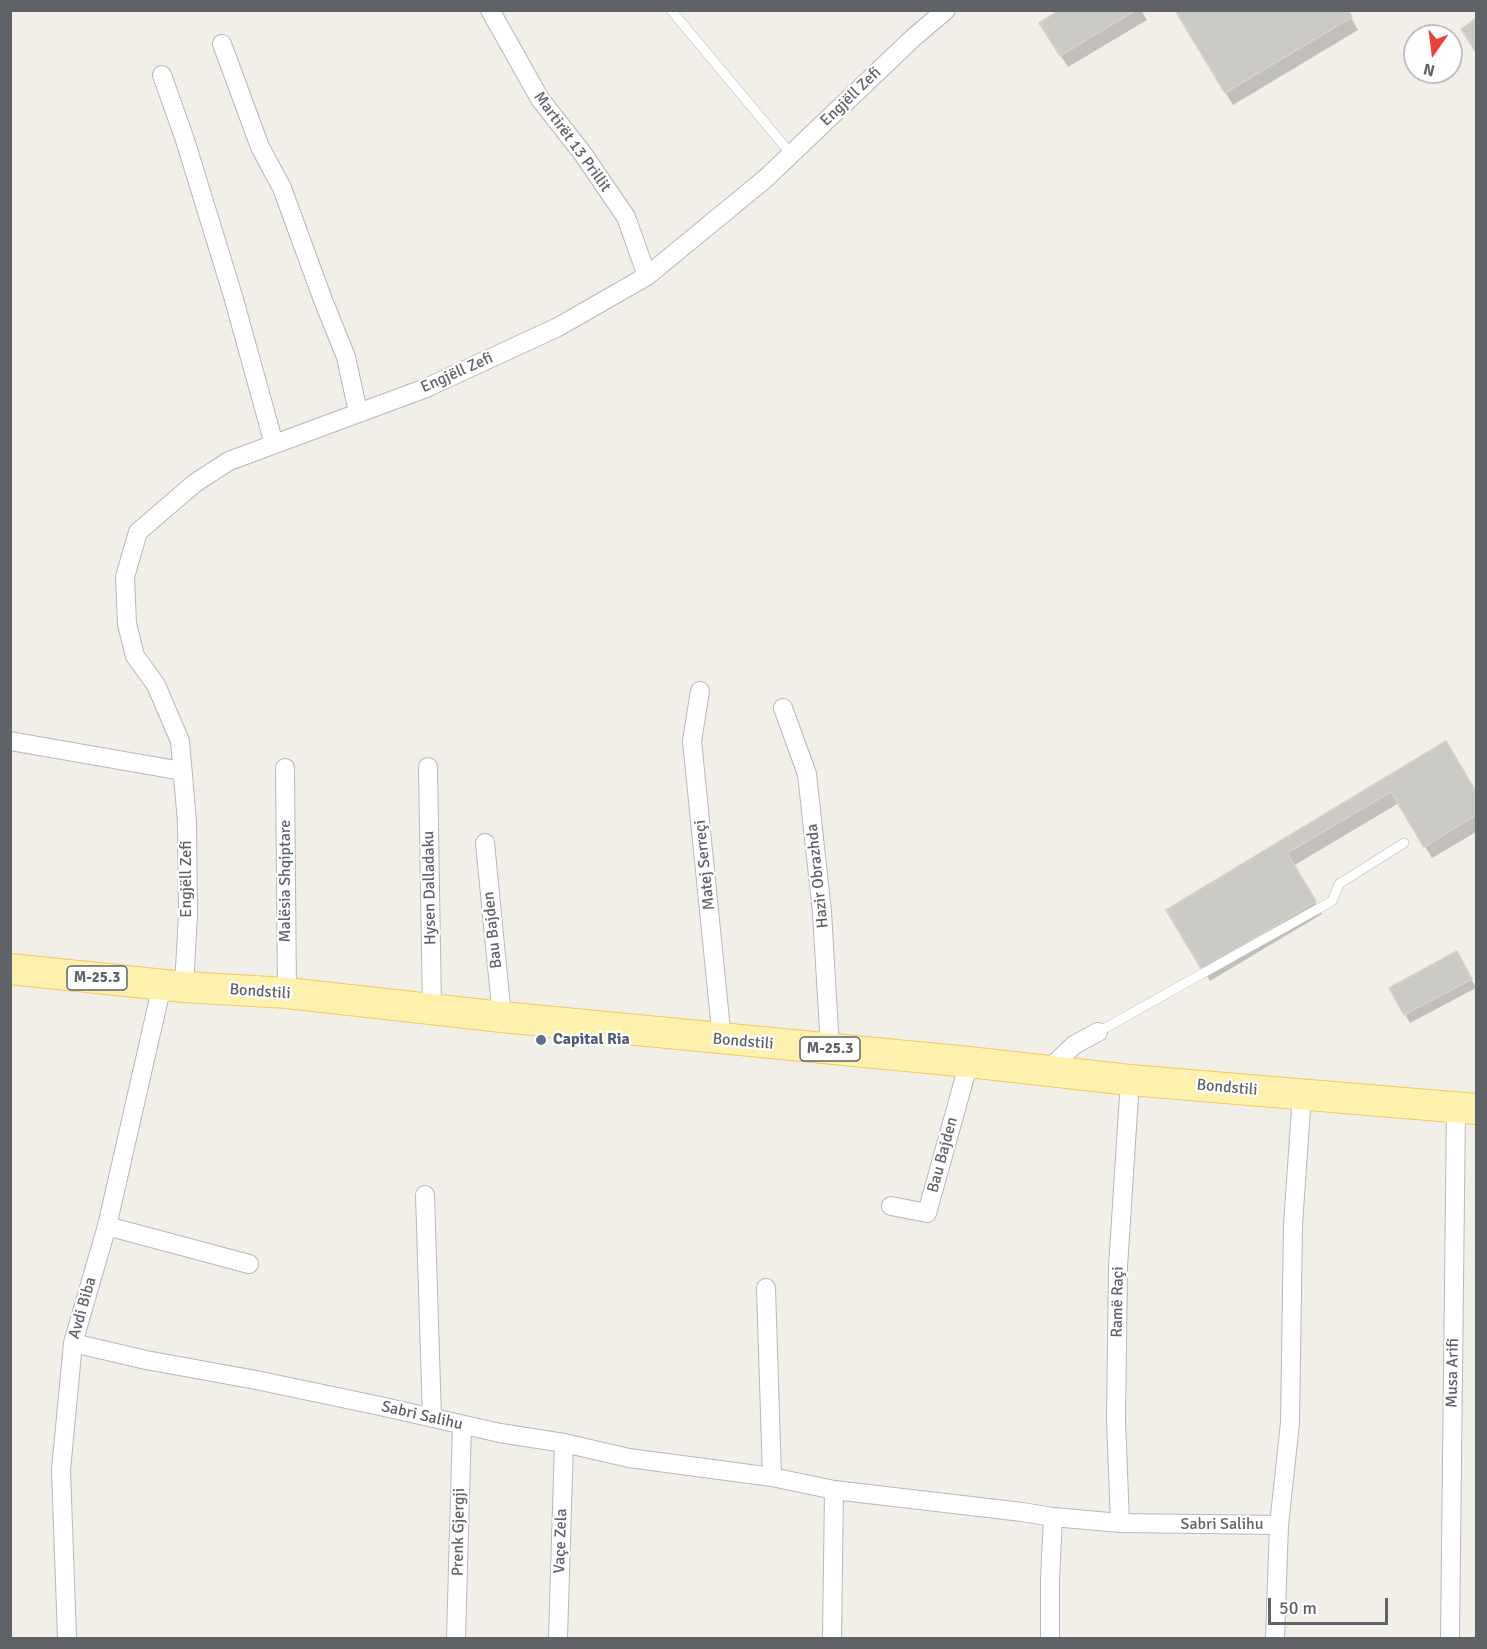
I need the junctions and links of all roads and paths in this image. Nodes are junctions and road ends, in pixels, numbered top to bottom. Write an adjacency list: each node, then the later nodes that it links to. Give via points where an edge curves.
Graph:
1 (490, 10): 7 (street, Martirët 13 Prillit, via 540,99 626,217)
2 (671, 10): 6 (lane)
3 (946, 10): 6 (street, Engjëll Zefi)
4 (222, 44): 8 (street, via 346,357)
5 (162, 75): 9 (street, via 230,285)
6 (791, 154): 7 (street, Engjëll Zefi)
7 (647, 276): 8 (street, Engjëll Zefi, via 558,327 426,388)
8 (358, 412): 9 (street, Engjëll Zefi)
9 (274, 444): 15 (street, Engjëll Zefi, via 229,461 158,512 138,532 125,577 127,624 135,656 156,685 180,741)
10 (700, 691): 24 (street, Matej Serreçi, via 692,741)
11 (783, 708): 25 (street, Hazir Obrazhda, via 807,774 822,912)
12 (10, 741): 15 (street)
13 (428, 767): 21 (street, Hysen Dalladaku)
14 (285, 768): 20 (street, Malësia Shqiptare)
15 (182, 771): 19 (street, Engjëll Zefi, via 188,915)
16 (485, 843): 22 (street, Bau Bajden)
17 (1404, 843): 23 (lane, via 1339,884 1332,901)
18 (10, 969): 19 (main road, Bondstili / M-25.3)
19 (173, 986): 20 (main road, Bondstili / M-25.3); 33 (street, Avdi Biba)
20 (287, 993): 21 (main road, Bondstili / M-25.3)
21 (432, 1009): 22 (main road, Bondstili / M-25.3)
22 (502, 1017): 24 (main road, Bondstili / M-25.3)
23 (1098, 1032): 27 (street, via 1074,1045)
24 (722, 1040): 25 (main road, Bondstili / M-25.3)
25 (830, 1049): 26 (main road, Bondstili / M-25.3)
26 (969, 1062): 27 (main road, Bondstili / M-25.3); 32 (street, Bau Bajden, via 927,1213)
27 (1046, 1072): 28 (main road, Bondstili / M-25.3)
28 (1130, 1080): 29 (main road, Bondstili / M-25.3); 43 (street, Ramë Raçi, via 1118,1267 1116,1420)
29 (1302, 1094): 30 (main road, Bondstili / M-25.3); 44 (street, Sabri Salihu, via 1293,1225 1290,1423)
30 (1466, 1108): 51 (street, Musa Arifi)
31 (425, 1195): 37 (street)
32 (891, 1206)
33 (107, 1226): 34 (street); 36 (street, Avdi Biba)
34 (249, 1264)
35 (766, 1288): 40 (street)
36 (73, 1343): 37 (street, Sabri Salihu); 45 (street, Avdi Biba, via 61,1470)
37 (432, 1418): 38 (street, Sabri Salihu)
38 (462, 1425): 39 (street, Sabri Salihu); 46 (street, Prenk Gjergji)
39 (564, 1443): 40 (street, Sabri Salihu, via 629,1458); 47 (street, Vaçe Zela)
40 (772, 1477): 41 (street, Sabri Salihu)
41 (834, 1490): 42 (street, Sabri Salihu); 48 (street)
42 (1053, 1517): 43 (street, Sabri Salihu); 49 (street)
43 (1120, 1523): 44 (street, Sabri Salihu)
44 (1279, 1525): 50 (street)
45 (67, 1638)
46 (456, 1638)
47 (558, 1638)
48 (832, 1638)
49 (1050, 1638)
50 (1275, 1638)
51 (1450, 1638)

